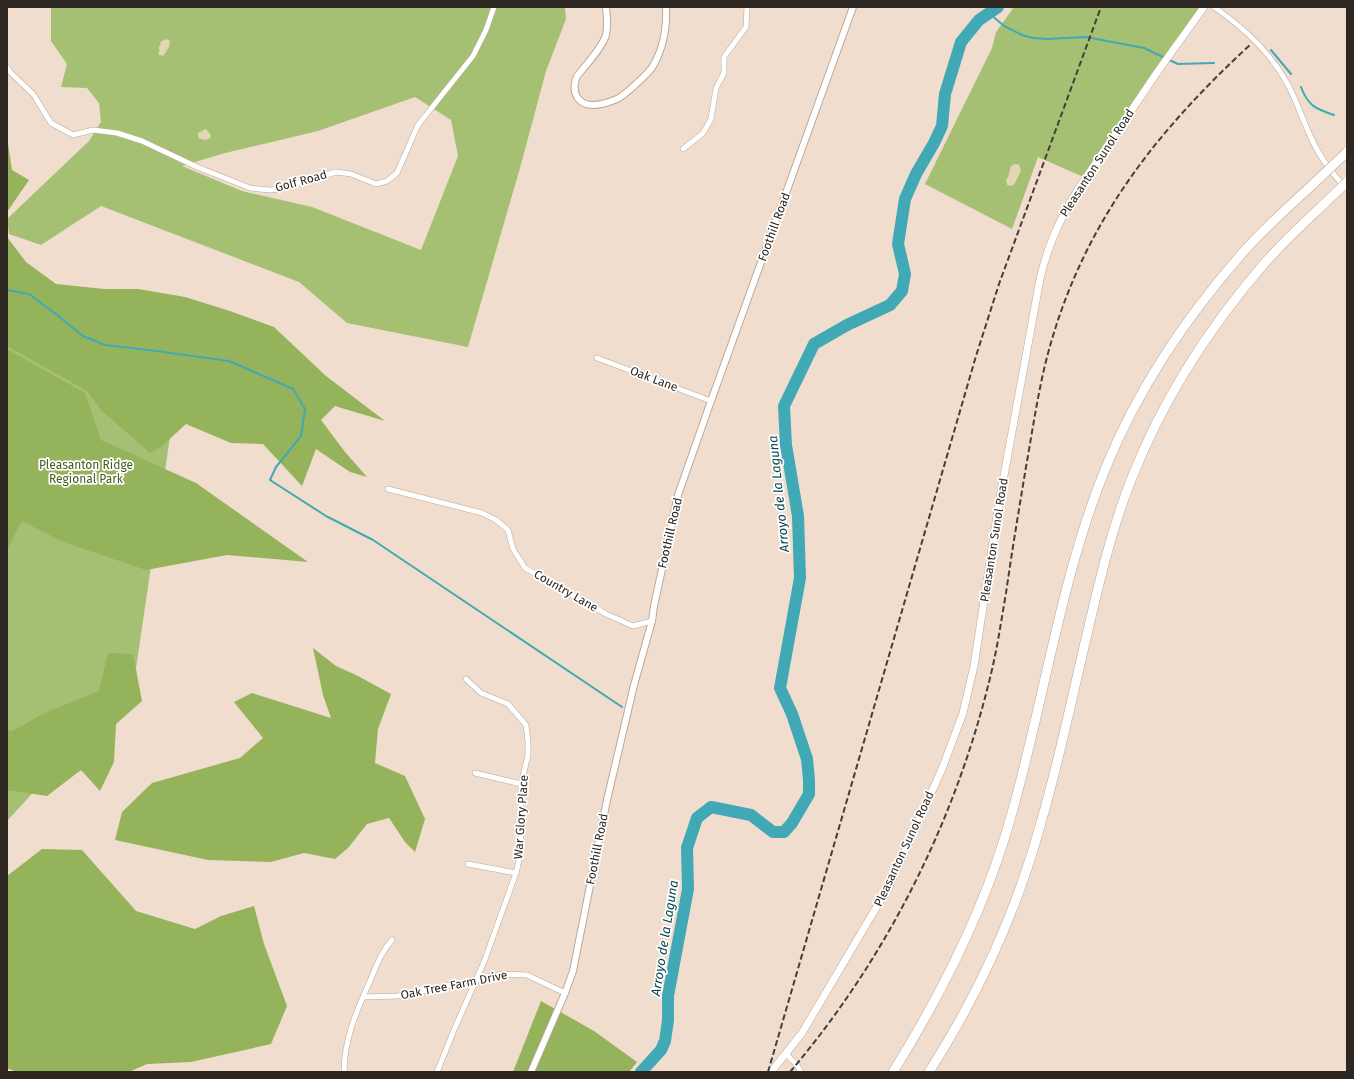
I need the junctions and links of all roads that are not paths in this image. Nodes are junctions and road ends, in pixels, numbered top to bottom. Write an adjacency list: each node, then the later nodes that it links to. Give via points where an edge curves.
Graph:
1 (494, 7): 8 (street, Golf Road, via 473,56 418,125 397,173 387,181 376,184 351,174 336,172 270,190 250,188 142,141 117,133 93,130 73,135 51,124 34,95)
2 (606, 7): 3 (street, via 606,36 575,82 579,99 595,106 618,99 653,68 663,45 667,26)
3 (666, 7)
4 (747, 7): 9 (street, via 746,28 724,57 724,73 716,88 711,119 702,134)
5 (853, 7): 14 (street, Foothill Road)
6 (1204, 7): 26 (main road, Pleasanton Sunol Road, via 1077,191 1054,232 1040,279 999,502 974,666 963,714 889,886 802,1033)
7 (1214, 7): 12 (street, via 1252,37 1270,58 1289,87 1320,157)
8 (7, 67)
9 (683, 149)
10 (1347, 152): 32 (highway, bridge, via 1277,217 1212,289 1167,352 1124,428 1106,466 1076,554 1026,763 999,855 963,946 937,998)
11 (1347, 182): 33 (highway, bridge, via 1296,230 1236,298 1189,365 1148,441 1126,494 1104,562 1053,779 1027,866 992,957 968,1005)
12 (1347, 189)
13 (596, 358): 14 (street, Oak Lane)
14 (711, 401): 16 (street, Foothill Road, via 678,495)
15 (388, 489): 16 (street, Country Lane, via 482,513 508,530 513,549 525,568 606,614 633,626)
16 (652, 620): 24 (street, Foothill Road, via 623,731 573,971)
17 (466, 679): 19 (street, War Glory Place, via 480,693 508,704 526,725 528,755)
18 (475, 773): 19 (street)
19 (521, 784): 21 (street, War Glory Place, via 521,852)
20 (468, 864): 21 (street)
21 (516, 874): 23 (street, War Glory Place)
22 (392, 940): 25 (street, via 378,961)
23 (478, 979): 24 (street, Oak Tree Farm Drive, via 503,974 527,975); 25 (street, Oak Tree Farm Drive, via 398,996); 28 (street, War Glory Place)
24 (565, 993): 29 (street, Foothill Road)
25 (363, 997): 27 (street, via 348,1036)
26 (786, 1054): 30 (main road, Pleasanton Sunol Road); 31 (street)
27 (344, 1072)
28 (437, 1072)
29 (531, 1072)
30 (771, 1072)
31 (801, 1072)
32 (893, 1072)
33 (929, 1072)

